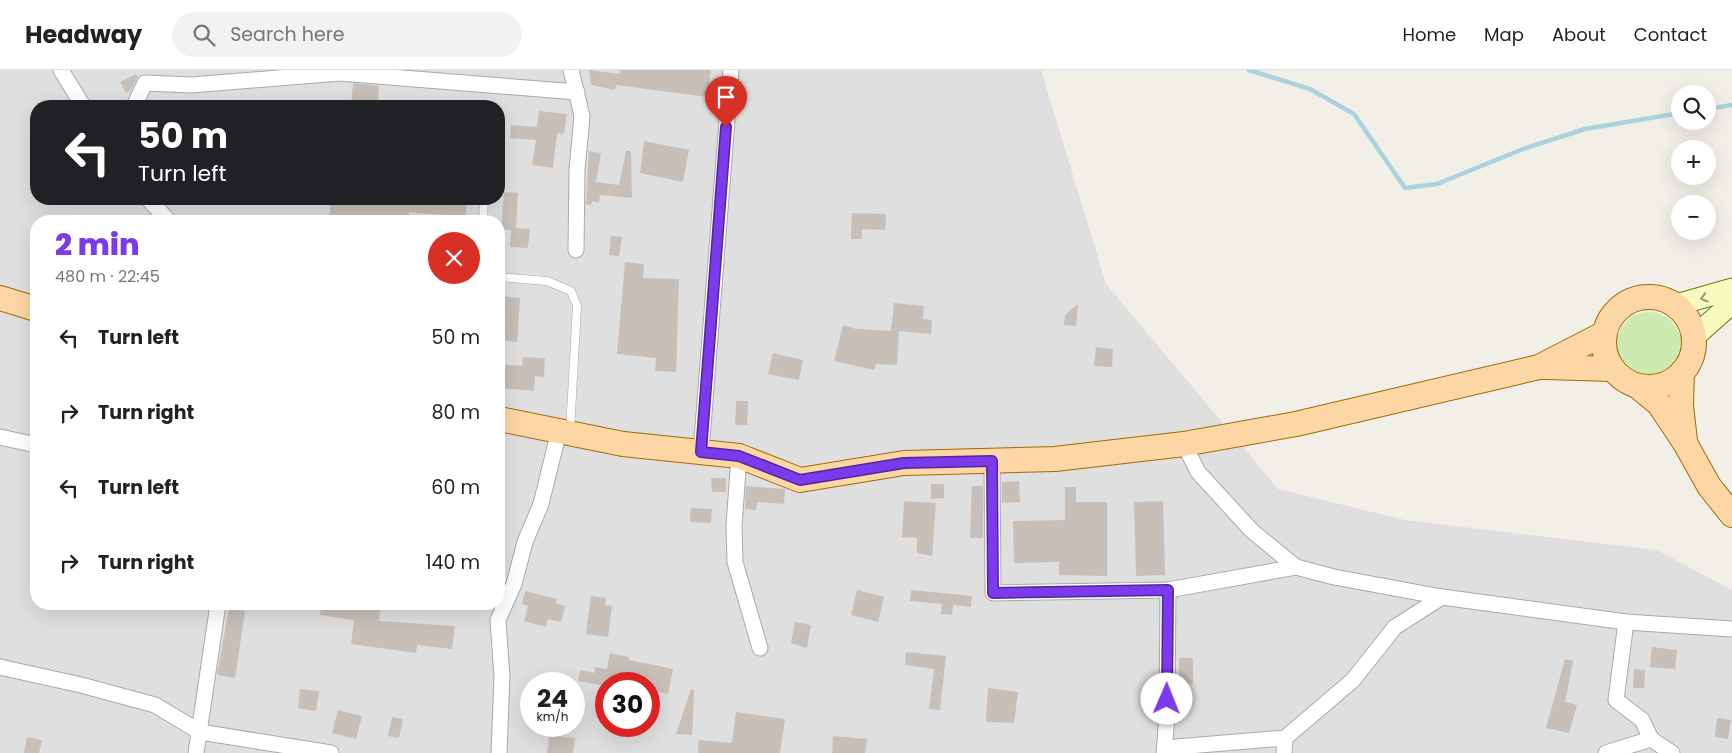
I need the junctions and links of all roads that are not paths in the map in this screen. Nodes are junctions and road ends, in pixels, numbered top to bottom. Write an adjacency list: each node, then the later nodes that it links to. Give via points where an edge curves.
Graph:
1 (60, 70): 6 (street)
2 (571, 70): 5 (street)
3 (731, 70): 29 (street)
4 (273, 74): 5 (street, via 340,73); 7 (street, via 191,85 145,83)
5 (577, 92): 10 (street, via 582,116 577,170)
6 (79, 100)
7 (137, 100)
8 (154, 205): 9 (street)
9 (163, 215)
10 (576, 250)
11 (505, 278): 24 (lane, via 547,281 571,291 576,306)
12 (1732, 289): 15 (street, one-way to 15)
13 (0, 298): 16 (main road)
14 (1732, 303): 18 (street)
15 (1676, 306): 17 (main road, via 1648,297 1633,300 1610,319); 18 (main road, via 1684,314)
16 (30, 307)
17 (1605, 333): 19 (main road); 20 (main road, via 1607,357)
18 (1694, 337): 21 (main road, via 1689,361)
19 (1539, 367): 20 (main road); 28 (main road, via 1296,424)
20 (1612, 369): 22 (main road)
21 (1682, 372): 22 (main road, via 1662,385); 26 (main road)
22 (1638, 386): 26 (main road, via 1659,404)
23 (505, 420): 24 (main road)
24 (564, 432): 29 (main road, via 622,444); 36 (street)
25 (0, 437): 27 (street)
26 (1685, 443): 32 (main road, via 1708,486)
27 (30, 444)
28 (1184, 444): 31 (main road, via 1055,459); 33 (street, via 1198,472 1252,531)
29 (701, 452): 30 (main road)
30 (739, 456): 31 (main road, via 800,480 904,463); 41 (street, via 735,562)
31 (992, 461): 34 (street, via 993,593)
32 (1732, 515)
33 (1296, 567): 34 (street); 35 (street)
34 (1168, 590): 46 (street)
35 (1442, 597): 39 (street); 45 (street, via 1395,628 1353,680)
36 (505, 604)
37 (217, 610): 43 (street)
38 (502, 610): 49 (street, via 498,620 502,677)
39 (1626, 622): 40 (street); 44 (street, via 1616,700 1642,720)
40 (1732, 629)
41 (760, 648)
42 (0, 667): 43 (street, via 154,705)
43 (200, 732): 47 (street); 48 (street)
44 (1651, 739): 50 (street); 51 (street)
45 (1284, 746): 46 (street)
46 (1164, 750)
47 (196, 753)
48 (331, 753)
49 (499, 753)
50 (1606, 753)
51 (1672, 753)

